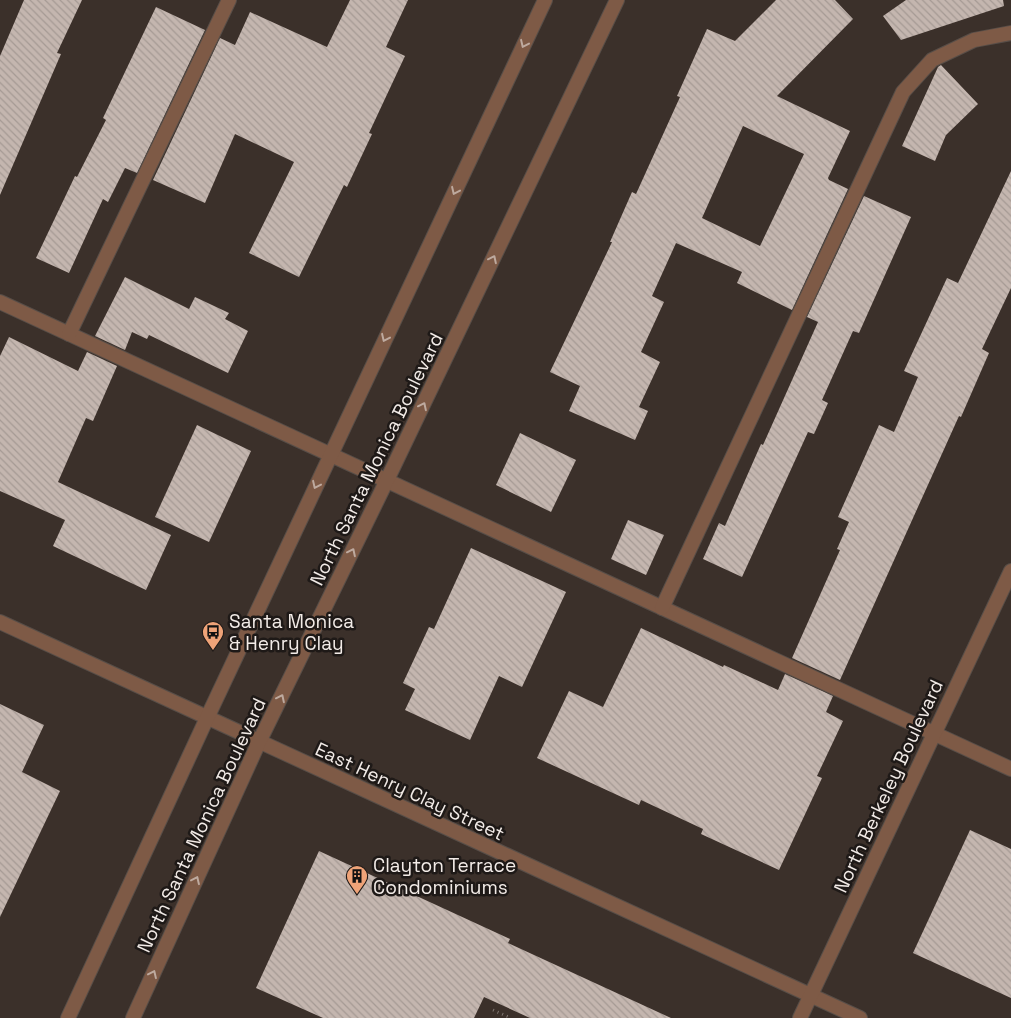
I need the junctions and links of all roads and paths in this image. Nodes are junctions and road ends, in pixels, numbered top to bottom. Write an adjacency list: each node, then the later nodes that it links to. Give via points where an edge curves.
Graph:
1 (229, 0): 6 (street)
2 (545, 0): 7 (street, North Santa Monica Boulevard, one-way to 7)
3 (617, 0): 8 (street, North Santa Monica Boulevard, one-way to 3)
4 (1011, 33): 10 (street, via 974,40 932,60 903,92)
5 (0, 302): 6 (street)
6 (70, 334): 7 (street)
7 (330, 455): 8 (street); 12 (street, North Santa Monica Boulevard, one-way to 12)
8 (387, 480): 10 (street); 14 (street, North Santa Monica Boulevard, one-way to 8)
9 (1011, 571): 13 (street, North Berkeley Boulevard)
10 (662, 608): 13 (street)
11 (0, 622): 12 (street, East Henry Clay Street)
12 (207, 718): 14 (street, East Henry Clay Street); 18 (street, North Santa Monica Boulevard)
13 (934, 733): 15 (street); 16 (street, North Berkeley Boulevard)
14 (259, 742): 16 (street, East Henry Clay Street); 19 (street, North Santa Monica Boulevard, one-way to 14)
15 (1011, 769)
16 (810, 995): 21 (street, North Berkeley Boulevard); 22 (street, East Henry Clay Street)
17 (493, 1010): 20 (path)
18 (68, 1018)
19 (133, 1018)
20 (511, 1018)
21 (800, 1018)
22 (860, 1018)

